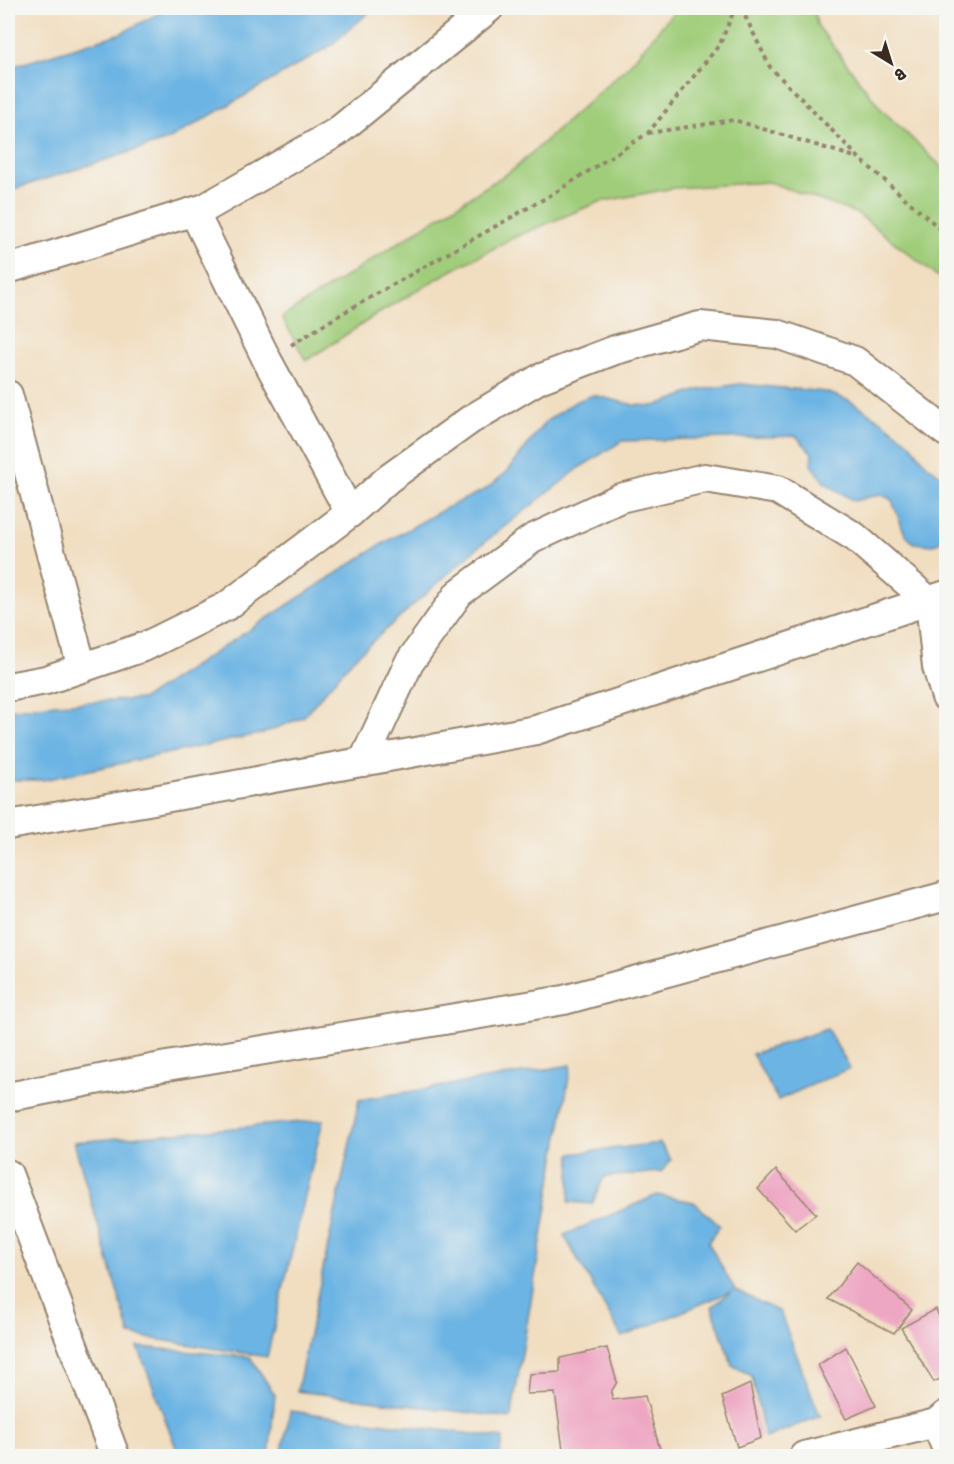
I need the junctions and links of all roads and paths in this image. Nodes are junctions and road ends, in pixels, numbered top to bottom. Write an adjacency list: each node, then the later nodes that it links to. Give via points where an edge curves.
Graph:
1 (489, 8): 6 (street, via 337,132)
2 (735, 8): 4 (path, via 720,44)
3 (741, 8): 5 (path, via 770,67)
4 (648, 133): 5 (path, via 734,120); 9 (path, via 556,192)
5 (859, 158): 7 (path)
6 (194, 212): 8 (street); 9 (street)
7 (946, 234)
8 (8, 269)
9 (267, 360): 12 (street)
10 (8, 395): 14 (street)
11 (946, 432): 12 (street, via 855,362 777,334 700,326 615,350 539,379 470,420 388,478)
12 (350, 513): 14 (street, via 227,606 146,646)
13 (938, 599): 16 (street, via 937,667); 17 (street, via 536,730); 17 (street, via 855,537 778,490 705,478 620,498 532,539 459,593 409,663)
14 (82, 668): 15 (street)
15 (8, 687)
16 (946, 698)
17 (363, 762): 18 (street)
18 (8, 825)
19 (946, 896): 20 (street, via 564,1000 167,1066)
20 (8, 1097)
21 (8, 1174): 23 (street)
22 (943, 1428): 24 (street)
23 (115, 1456)
24 (804, 1456)

